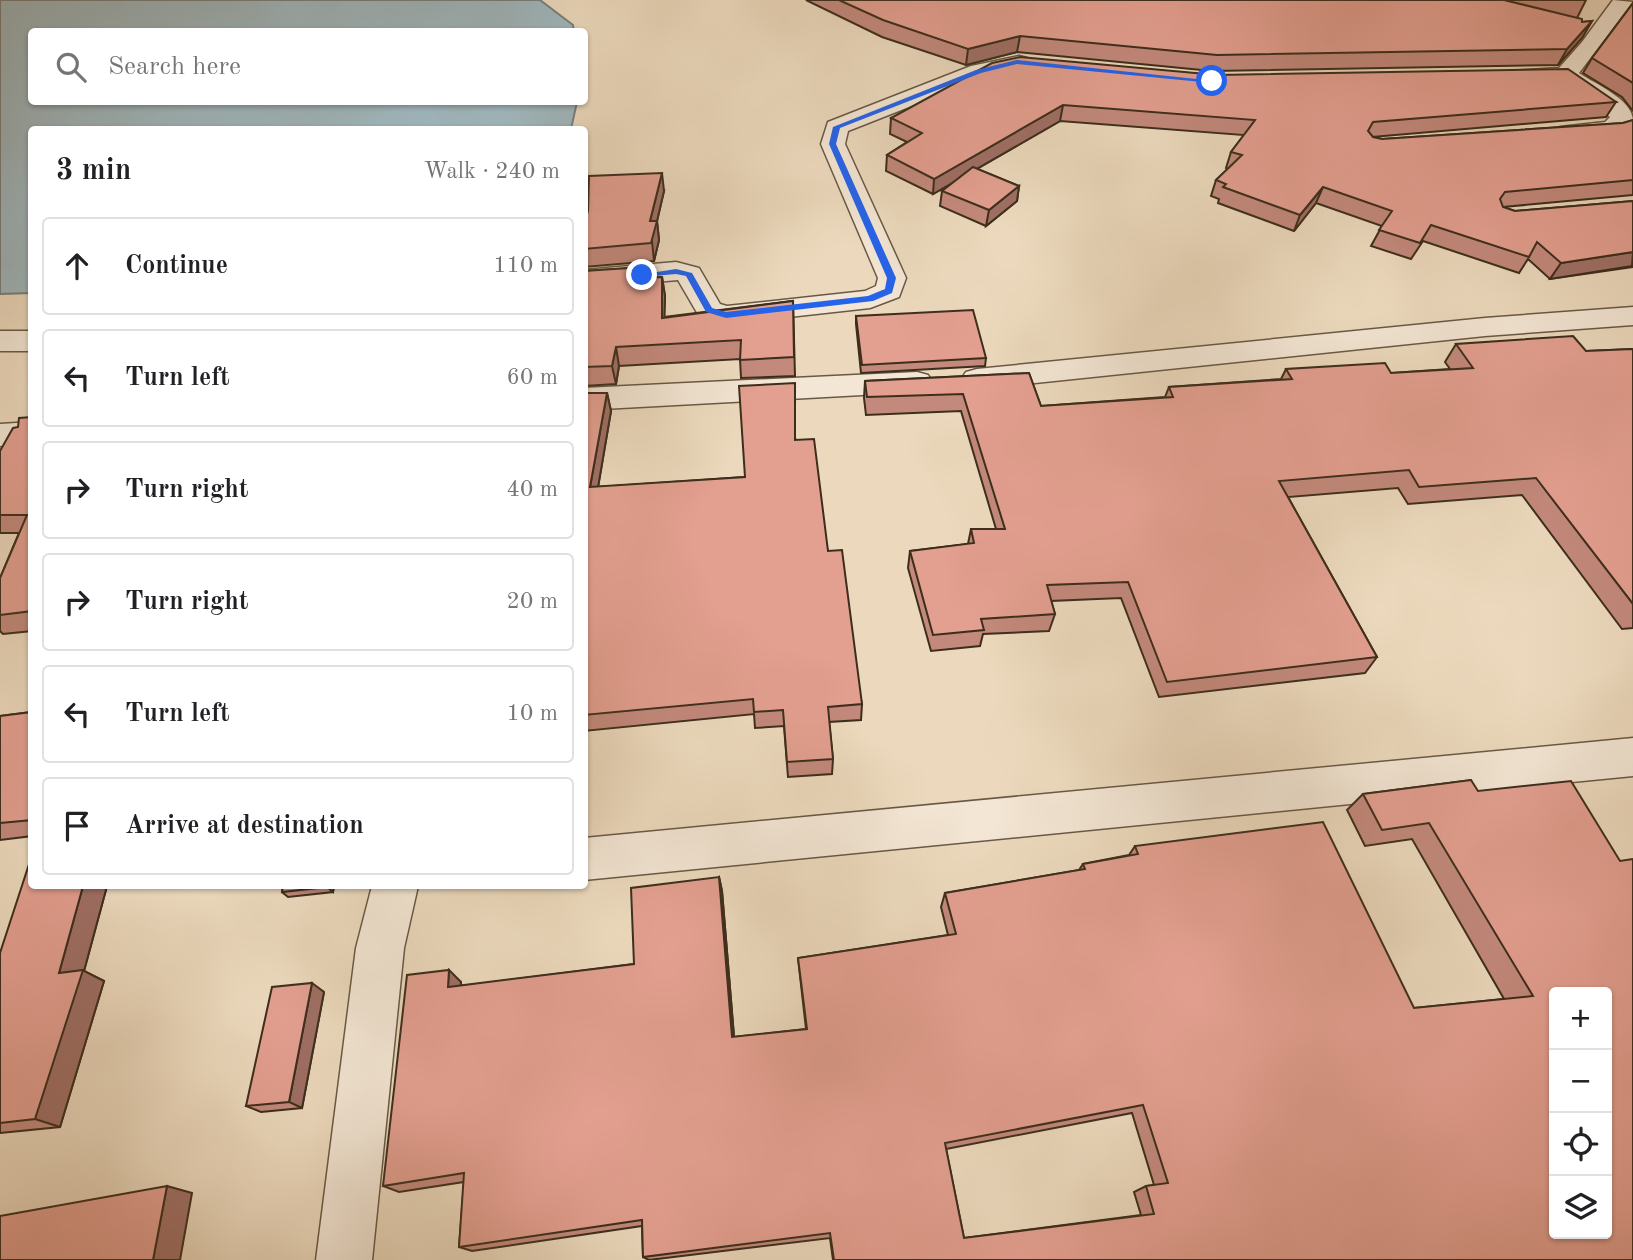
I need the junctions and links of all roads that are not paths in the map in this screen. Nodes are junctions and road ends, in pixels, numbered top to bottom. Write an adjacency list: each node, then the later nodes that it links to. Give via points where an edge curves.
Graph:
1 (1617, 19): 2 (street); 4 (street)
2 (1573, 26)
3 (1041, 65): 7 (street, via 1017,62 979,71 837,127 833,144 892,278 889,291 870,299 726,315 709,310 689,274 676,271)
4 (1565, 75): 5 (street); 6 (street, via 1618,109 1622,118 1612,129)
5 (1497, 77)
6 (1542, 134)
7 (588, 279)
8 (1633, 316): 11 (street, via 972,380)
9 (0, 341): 10 (street)
10 (28, 341)
11 (588, 399)
12 (28, 433): 13 (street)
13 (0, 435)
14 (1633, 757): 15 (street)
15 (588, 859)
16 (394, 889): 17 (street, via 380,948)
17 (344, 1260)

